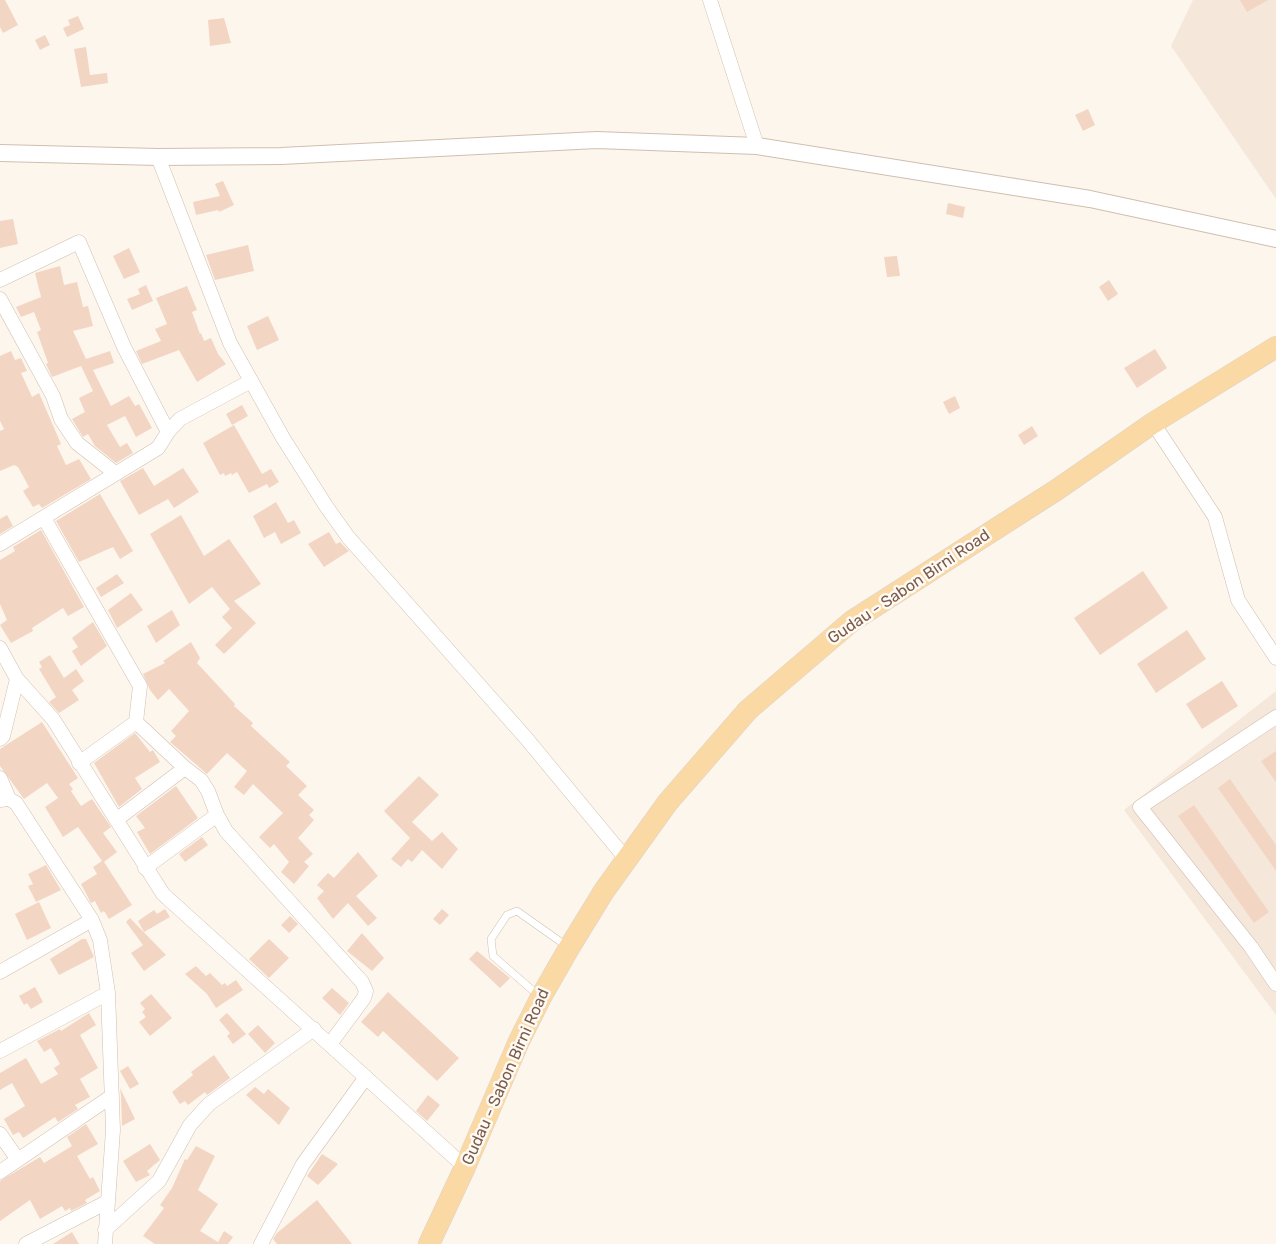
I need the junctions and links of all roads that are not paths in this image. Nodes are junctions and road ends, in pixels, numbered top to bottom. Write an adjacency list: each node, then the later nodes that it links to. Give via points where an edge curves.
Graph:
1 (710, 0): 2 (street)
2 (757, 146): 4 (street, via 597,140 282,156); 5 (street, via 1081,197)
3 (0, 153): 4 (street)
4 (158, 157): 9 (street, via 230,343)
5 (1276, 239)
6 (0, 280): 11 (street, via 79,242 124,347)
7 (0, 299): 12 (street, via 53,396 61,419 77,443)
8 (1276, 347): 10 (main road, Gudau - Sabon Birni Road)
9 (251, 381): 11 (street, via 180,418); 27 (street, via 348,537 526,738)
10 (1153, 423): 16 (street, via 1215,517 1238,600); 27 (main road, Gudau - Sabon Birni Road, via 1058,489 852,622 818,649 748,710 668,802)
11 (168, 432): 12 (street, via 158,448)
12 (115, 473): 13 (street)
13 (44, 518): 14 (street); 19 (street, via 140,686)
14 (0, 544)
15 (0, 648): 17 (street)
16 (1276, 658)
17 (17, 679): 20 (street); 21 (street, via 53,719)
18 (1276, 717): 32 (street, via 1140,808 1251,947)
19 (136, 722): 21 (street); 22 (street)
20 (0, 739)
21 (79, 763): 26 (street)
22 (185, 768): 25 (street, via 201,780); 26 (street)
23 (0, 778): 24 (street)
24 (5, 799): 29 (street, via 16,803)
25 (216, 815): 28 (street); 36 (street, via 362,982 366,991 364,998)
26 (116, 820): 28 (street)
27 (627, 860): 30 (main road, Gudau - Sabon Birni Road)
28 (145, 868): 35 (street, via 162,894)
29 (92, 920): 31 (street); 33 (street, via 100,940)
30 (569, 948): 34 (main road, Gudau - Sabon Birni Road); 34 (lane, via 517,911 507,916 491,939 492,956)
31 (0, 972)
32 (1276, 984)
33 (108, 993): 37 (street); 39 (street)
34 (540, 997): 42 (main road, Gudau - Sabon Birni Road)
35 (314, 1029): 36 (street); 45 (street, via 209,1104 190,1125 159,1181)
36 (330, 1044): 38 (street)
37 (0, 1051)
38 (366, 1077): 42 (street); 47 (street, via 302,1164)
39 (112, 1096): 41 (street); 44 (street, via 113,1130)
40 (0, 1134): 41 (street)
41 (18, 1160): 43 (street)
42 (466, 1167): 48 (main road, Gudau - Sabon Birni Road)
43 (0, 1172)
44 (107, 1202): 45 (street); 46 (street)
45 (105, 1237)
46 (26, 1244)
47 (261, 1244)
48 (429, 1244)

